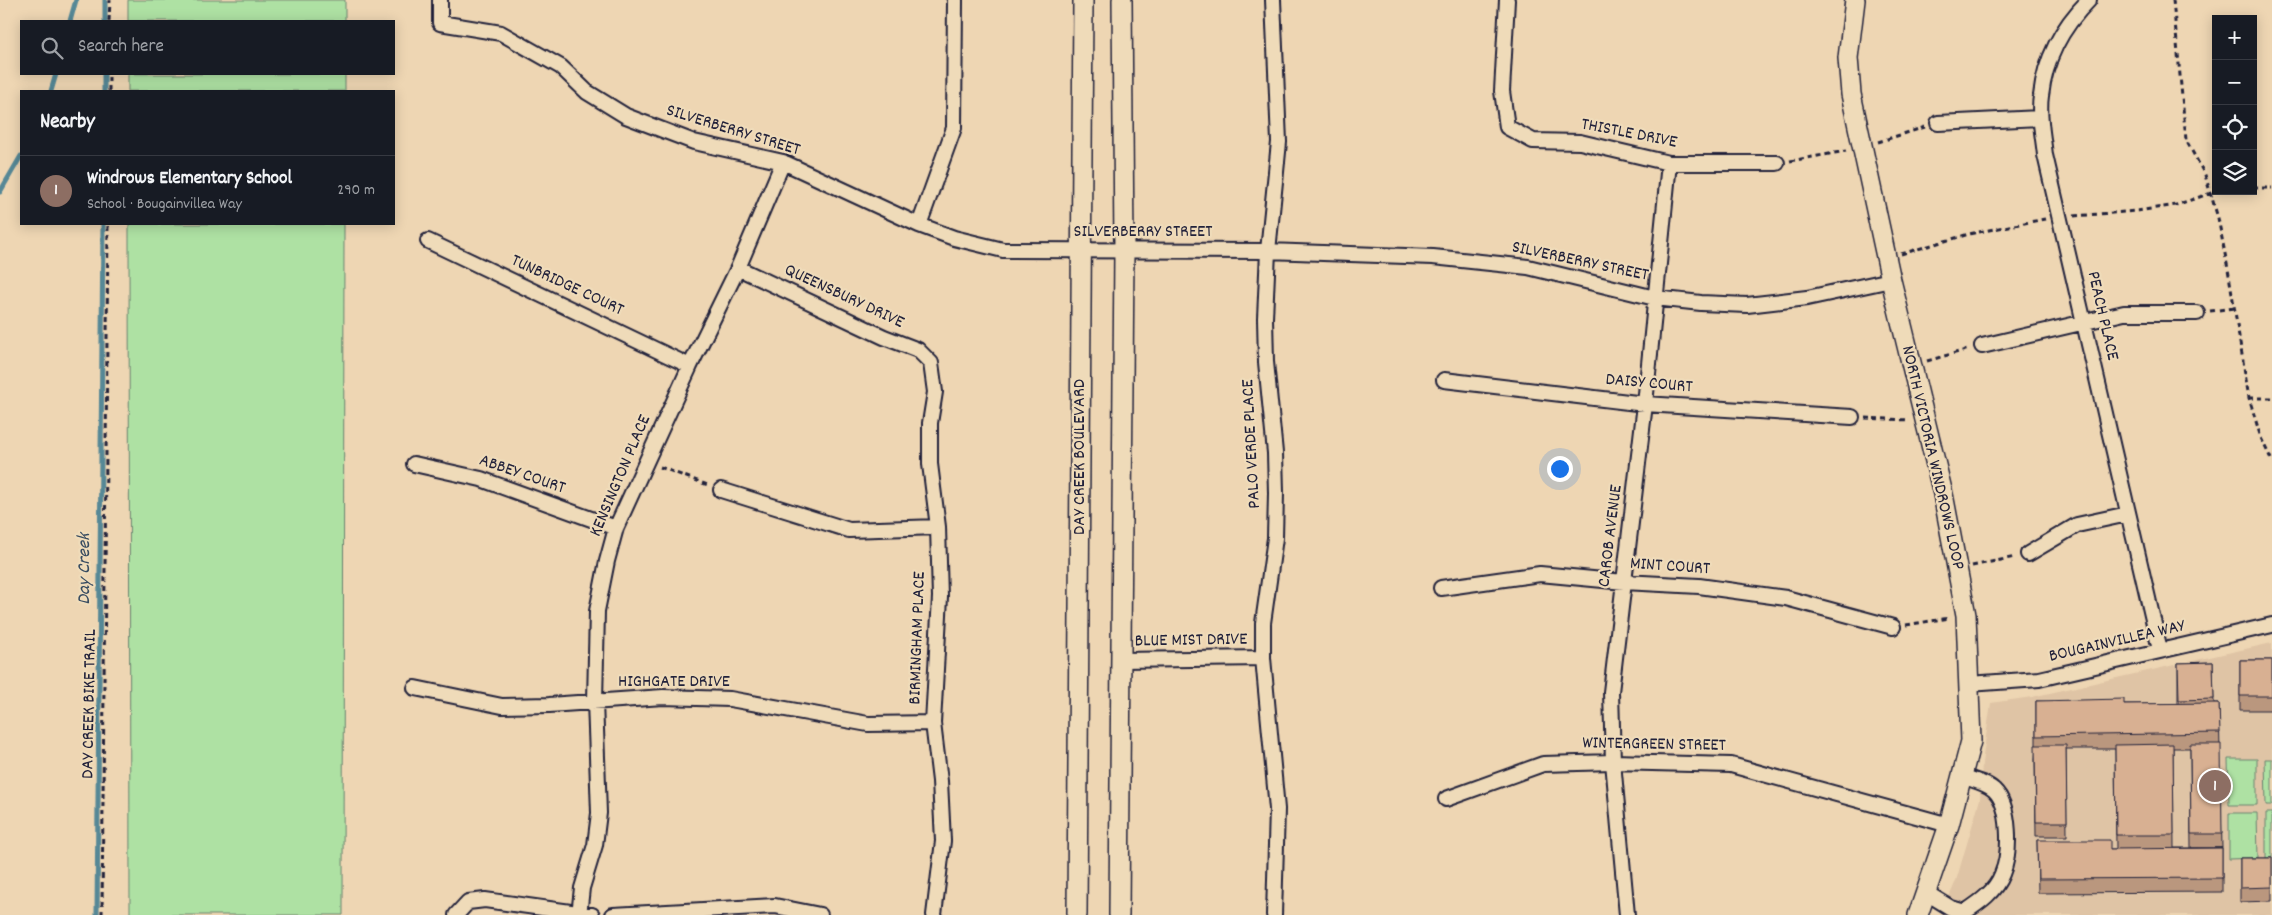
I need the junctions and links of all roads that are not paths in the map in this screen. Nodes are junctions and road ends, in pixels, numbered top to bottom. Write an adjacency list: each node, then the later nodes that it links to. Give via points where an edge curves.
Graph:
1 (440, 0): 11 (street, SILVERBERRY STREET, via 440,23 501,33 561,67 588,92 626,116 694,142)
2 (955, 0): 14 (street, via 954,128)
3 (1083, 0): 16 (main road, DAY CREEK BOULEVARD)
4 (1122, 0): 17 (main road)
5 (1272, 0): 18 (street, PALO VERDE PLACE, via 1279,142)
6 (1507, 0): 12 (street, THISTLE DRIVE, via 1502,91 1507,126 1533,141 1580,142)
7 (1854, 0): 20 (main road, NORTH VICTORIA WINDROWS LOOP, via 1848,58 1851,94)
8 (2089, 0): 9 (street, PEACH PLACE, via 2066,26 2052,52 2040,97)
9 (2040, 118): 10 (street); 23 (street, PEACH PLACE)
10 (1938, 123)
11 (784, 162): 14 (street, SILVERBERRY STREET); 19 (street, KENSINGTON PLACE)
12 (1669, 162): 13 (street, THISTLE DRIVE); 21 (street, CAROB AVENUE)
13 (1777, 163)
14 (919, 225): 16 (street, SILVERBERRY STREET, via 1003,250)
15 (428, 241): 26 (street, TUNBRIDGE COURT)
16 (1083, 250): 17 (street, SILVERBERRY STREET); 59 (main road, DAY CREEK BOULEVARD)
17 (1124, 250): 18 (street, SILVERBERRY STREET); 42 (main road)
18 (1268, 251): 21 (street, SILVERBERRY STREET, via 1433,257 1528,267); 41 (street, PALO VERDE PLACE, via 1266,362 1276,493)
19 (738, 268): 25 (street, QUEENSBURY DRIVE, via 918,350); 26 (street, KENSINGTON PLACE)
20 (1890, 280): 21 (street, SILVERBERRY STREET, via 1807,298 1747,305); 43 (main road, NORTH VICTORIA WINDROWS LOOP, via 1958,569 1966,615)
21 (1655, 298): 28 (street, CAROB AVENUE)
22 (2197, 313): 23 (street, via 2124,313)
23 (2084, 322): 24 (street); 32 (street, PEACH PLACE)
24 (1982, 346)
25 (931, 363): 33 (street, BIRMINGHAM PLACE, via 935,392 930,423 930,464)
26 (690, 366): 34 (street, KENSINGTON PLACE)
27 (1444, 380): 28 (street, DAISY COURT)
28 (1645, 404): 29 (street, DAISY COURT); 36 (street, CAROB AVENUE)
29 (1852, 417)
30 (414, 464): 34 (street, ABBEY COURT, via 481,479)
31 (720, 490): 33 (street, via 849,530)
32 (2128, 514): 35 (street, via 2077,526); 40 (street, PEACH PLACE)
33 (938, 527): 46 (street, BIRMINGHAM PLACE, via 940,597)
34 (616, 528): 45 (street, KENSINGTON PLACE, via 597,611)
35 (2028, 554)
36 (1624, 582): 37 (street, MINT COURT, via 1540,574); 39 (street, MINT COURT, via 1699,586 1786,598); 47 (street, CAROB AVENUE, via 1611,692)
37 (1441, 588)
38 (2272, 626): 40 (street, BOUGAINVILLEA WAY)
39 (1893, 627)
40 (2160, 650): 43 (street, BOUGAINVILLEA WAY, via 2039,679)
41 (1262, 658): 42 (street, BLUE MIST DRIVE); 61 (street, PALO VERDE PLACE, via 1277,809)
42 (1120, 660): 60 (main road)
43 (1969, 684): 48 (main road, NORTH VICTORIA WINDROWS LOOP, via 1970,741)
44 (415, 688): 45 (street, HIGHGATE DRIVE, via 502,706)
45 (595, 702): 46 (street, HIGHGATE DRIVE, via 663,697 730,699 868,724); 55 (street, KENSINGTON PLACE, via 600,813 595,845 582,888)
46 (933, 723): 58 (street, BIRMINGHAM PLACE, via 943,841)
47 (1613, 762): 49 (street, WINTERGREEN STREET, via 1543,764); 50 (street, WINTERGREEN STREET, via 1731,765); 62 (street, CAROB AVENUE)
48 (1962, 776): 50 (main road, NORTH VICTORIA WINDROWS LOOP); 54 (street, via 1993,789 2002,801 2008,821 2002,875 1982,901)
49 (1446, 799)
50 (1949, 825): 51 (main road, NORTH VICTORIA WINDROWS LOOP)
51 (1925, 892): 54 (street); 63 (main road, NORTH VICTORIA WINDROWS LOOP)
52 (718, 912): 56 (street); 57 (street, via 775,906)
53 (457, 914): 55 (street, via 468,902 485,900)
54 (1966, 914)
55 (583, 915)
56 (613, 915)
57 (820, 915)
58 (934, 915)
59 (1077, 915)
60 (1119, 915)
61 (1274, 915)
62 (1627, 915)
63 (1918, 915)

